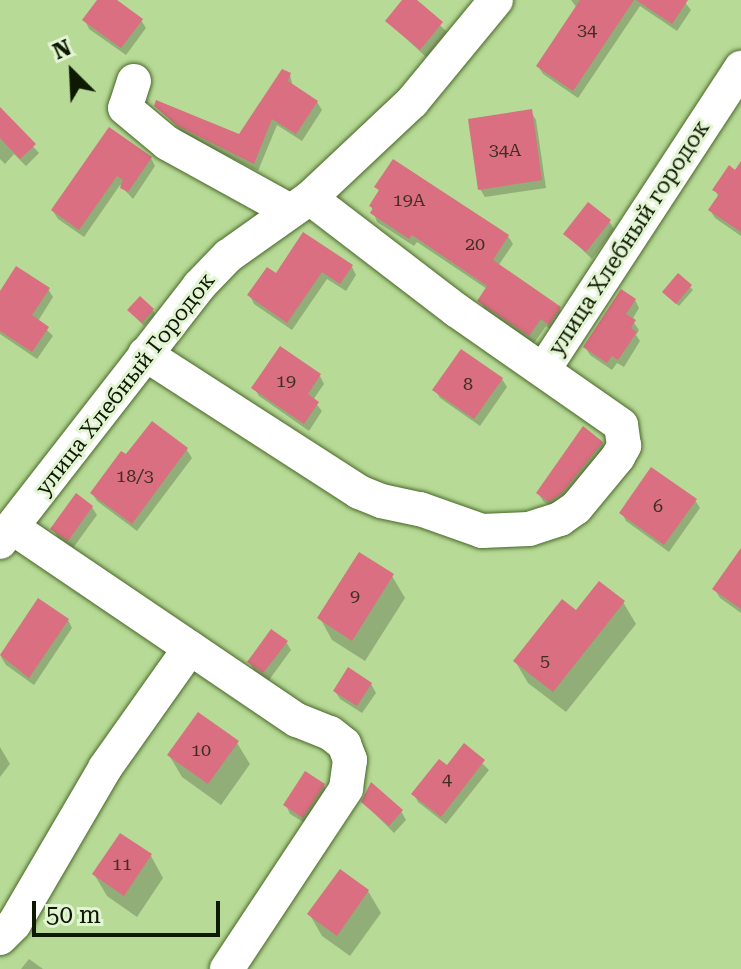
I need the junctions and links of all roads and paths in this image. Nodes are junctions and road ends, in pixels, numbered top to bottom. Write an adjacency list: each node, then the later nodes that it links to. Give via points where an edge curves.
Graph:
1 (496, 0): 4 (street, улица Хлебный Городок, via 412,102)
2 (741, 68): 6 (street, улица Хлебный городок)
3 (134, 81): 4 (street, улица Хлебный городок, via 125,108 167,143)
4 (300, 204): 5 (street, улица Хлебный Городок, via 228,256); 6 (street, улица Хлебный городок)
5 (145, 354): 6 (street, улица Хлебный городок, via 359,492 482,531 529,529 560,519 595,487 624,446 621,425); 7 (street, улица Хлебный Городок)
6 (544, 369)
7 (6, 535): 8 (street)
8 (190, 648): 9 (street, via 105,768 14,924); 10 (street, via 297,720 330,733 344,744 350,760 340,800)
9 (0, 938)
10 (227, 969)

